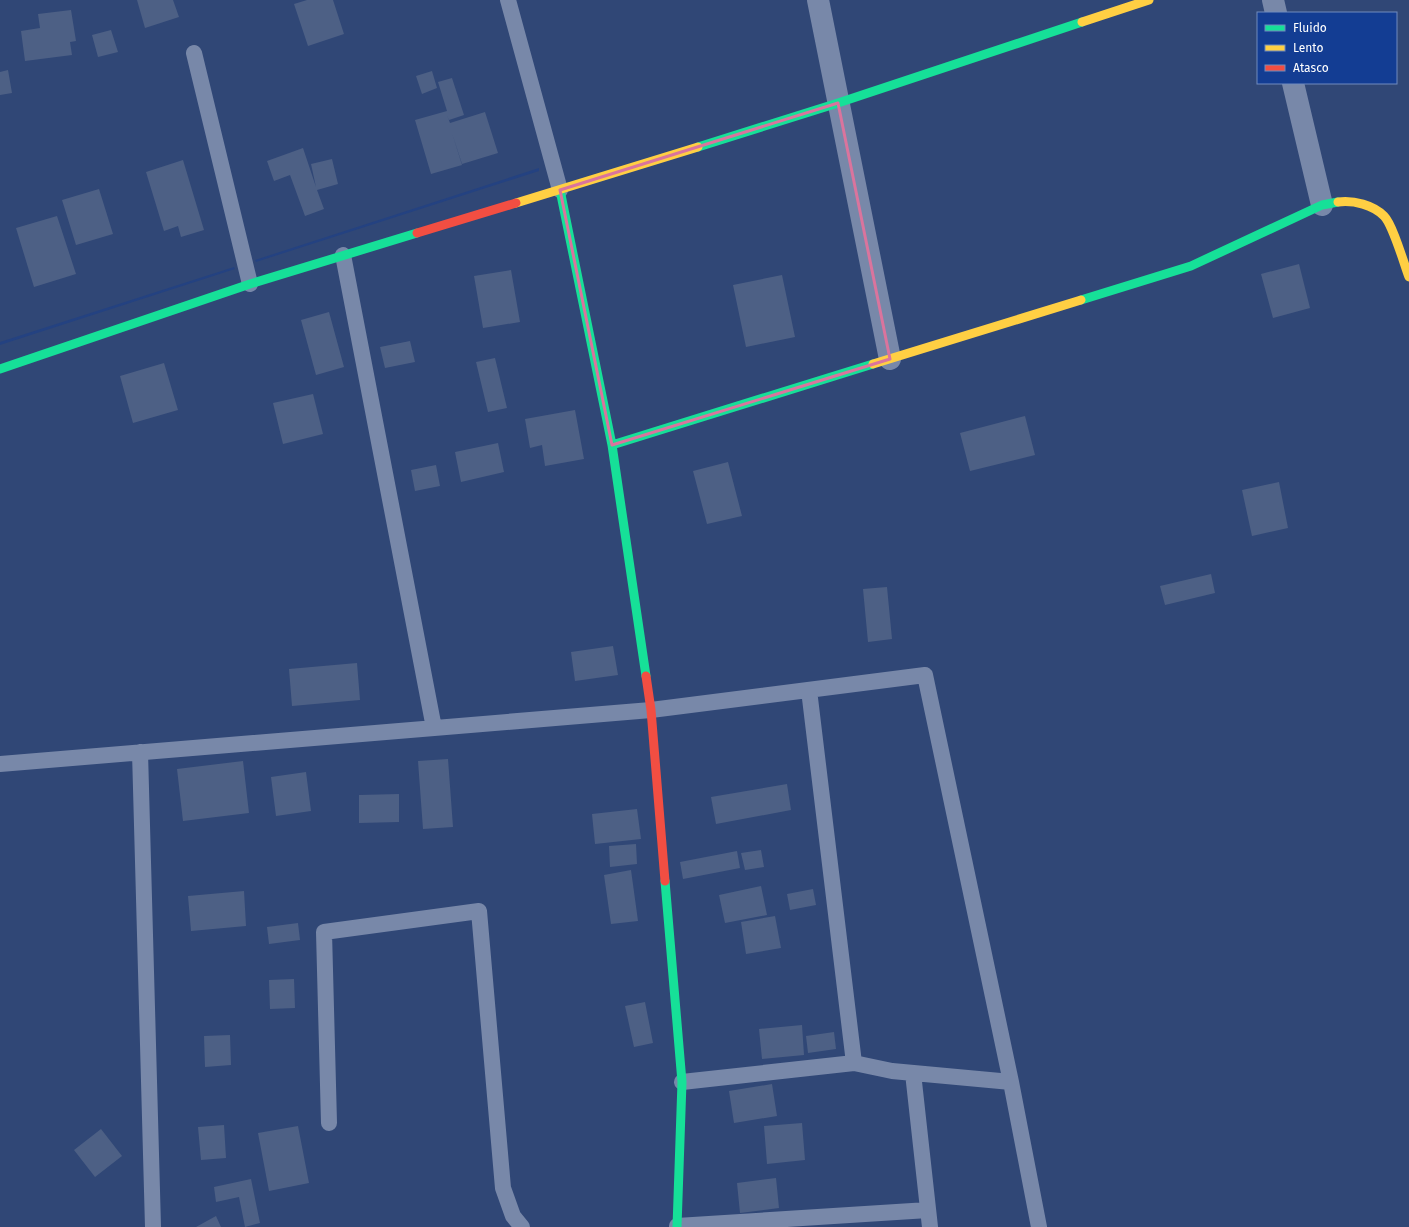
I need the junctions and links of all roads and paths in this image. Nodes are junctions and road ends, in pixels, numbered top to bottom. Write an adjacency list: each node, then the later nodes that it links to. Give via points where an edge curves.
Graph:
1 (508, 0): 10 (lane)
2 (818, 0): 9 (street)
3 (1149, 0): 5 (street)
4 (1273, 0): 6 (street)
5 (1127, 4): 9 (street)
6 (1276, 12)
7 (194, 53): 14 (lane)
8 (1293, 84): 11 (street)
9 (838, 103): 10 (street); 15 (street)
10 (560, 190): 12 (street); 17 (street)
11 (1322, 204): 13 (street, via 1346,201 1362,204 1370,206 1385,217); 15 (street, via 1191,266)
12 (343, 255): 14 (street); 20 (lane)
13 (1409, 277)
14 (250, 284): 16 (street)
15 (890, 359): 17 (street)
16 (0, 369)
17 (612, 445): 19 (street)
18 (809, 690): 19 (lane); 23 (lane); 26 (lane, via 925,675)
19 (651, 710): 20 (lane); 25 (street)
20 (434, 728): 21 (lane)
21 (140, 752): 22 (lane); 30 (lane)
22 (0, 764)
23 (854, 1063): 24 (lane); 25 (lane)
24 (913, 1073): 26 (lane); 28 (lane)
25 (682, 1082): 29 (street)
26 (1011, 1082): 33 (lane)
27 (329, 1123): 31 (lane, via 324,932 479,911 503,1188 513,1216)
28 (928, 1210): 29 (lane); 32 (lane)
29 (677, 1226)
30 (153, 1227)
31 (522, 1227)
32 (930, 1227)
33 (1039, 1227)

